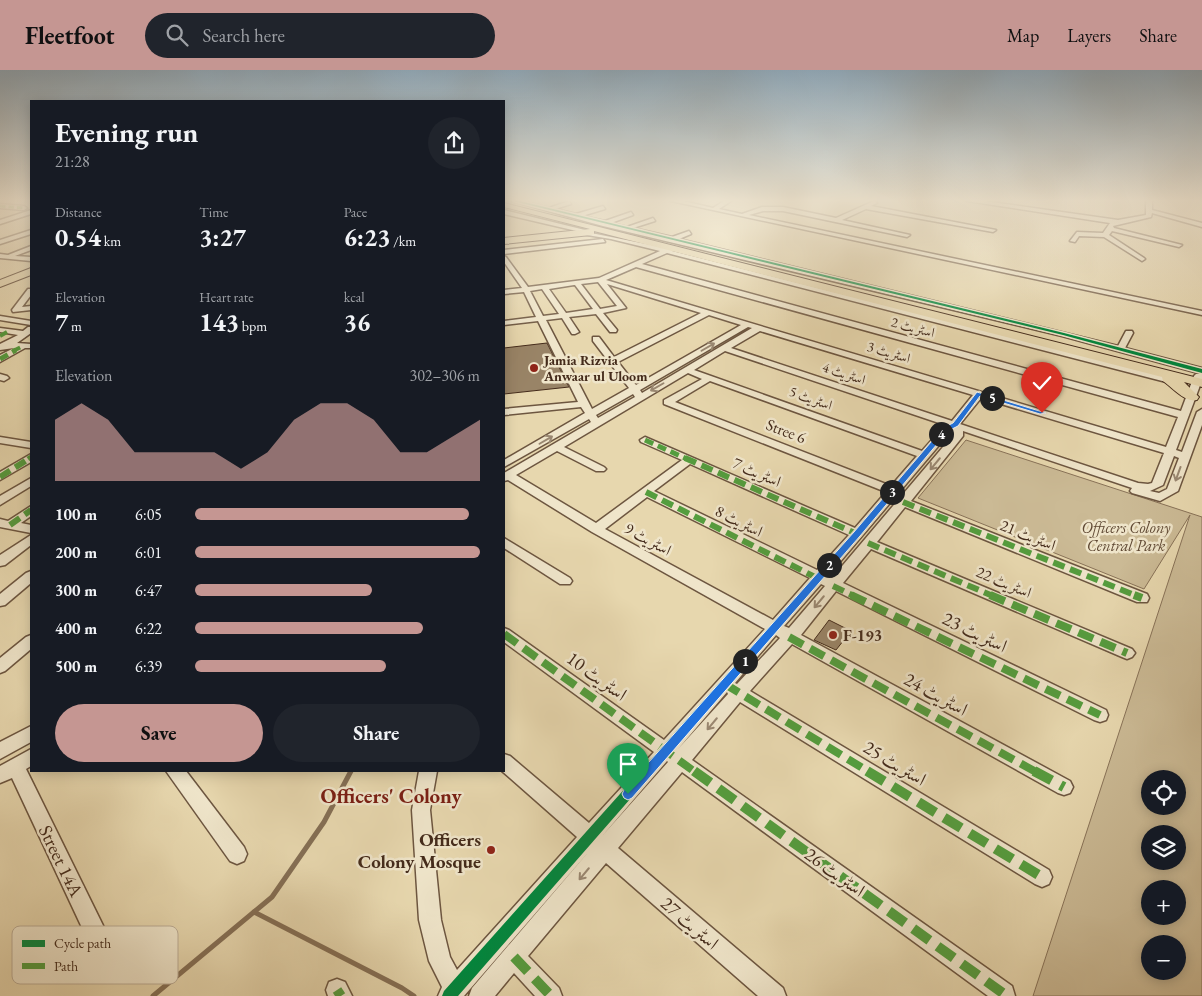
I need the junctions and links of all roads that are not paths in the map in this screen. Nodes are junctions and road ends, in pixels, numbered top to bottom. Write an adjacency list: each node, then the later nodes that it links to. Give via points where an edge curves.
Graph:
1 (578, 244): 14 (street)
2 (664, 244): 11 (main road)
3 (664, 244): 11 (street)
4 (671, 244): 68 (main road)
5 (673, 244): 11 (street)
6 (876, 244): 12 (street)
7 (889, 244): 12 (street)
8 (1119, 244): 19 (street)
9 (1175, 244): 10 (street)
10 (1178, 245)
11 (670, 246): 23 (street); 26 (street); 67 (main road); 70 (street)
12 (885, 246): 44 (street)
13 (30, 248): 16 (street)
14 (505, 252)
15 (553, 252): 17 (street)
16 (3, 256): 20 (street)
17 (505, 258)
18 (505, 259): 25 (street)
19 (1142, 259)
20 (30, 264)
21 (30, 264): 29 (main road)
22 (30, 265): 28 (main road)
23 (637, 265): 30 (street); 77 (street, اسٹریٹ 2)
24 (823, 266): 26 (street)
25 (516, 274): 27 (street); 37 (street)
26 (812, 274): 63 (street)
27 (505, 275)
28 (19, 276): 31 (main road, via 19,280); 35 (main road)
29 (0, 278)
30 (600, 280): 34 (street); 42 (street, via 622,308); 43 (street, اسٹریٹ 3)
31 (30, 284)
32 (30, 284): 35 (main road)
33 (30, 284): 38 (main road)
34 (578, 284): 36 (street); 42 (street)
35 (0, 285)
36 (545, 288): 37 (street); 45 (street)
37 (526, 289): 39 (street); 47 (street)
38 (0, 290)
39 (505, 292)
40 (30, 293): 41 (street, via 16,310)
41 (30, 308)
42 (597, 312): 45 (street); 53 (street)
43 (709, 312): 50 (street, اسٹریٹ 3); 65 (street)
44 (1202, 313)
45 (564, 316): 47 (street); 56 (street)
46 (0, 318): 48 (street)
47 (541, 319): 49 (street); 74 (street)
48 (30, 323)
49 (505, 323)
50 (748, 324): 51 (street, اسٹریٹ 3); 71 (street, one-way to 50)
51 (760, 327): 62 (street); 72 (street, اسٹریٹ 3)
52 (0, 330): 54 (street)
53 (613, 330)
54 (9, 331): 55 (street); 58 (street)
55 (28, 331): 60 (street)
56 (575, 332)
57 (1129, 333): 63 (street)
58 (0, 336)
59 (596, 339): 65 (street)
60 (2, 346): 61 (street)
61 (27, 346): 64 (street)
62 (724, 348): 66 (street); 79 (street, اسٹریٹ 4)
63 (1120, 348): 68 (street)
64 (0, 359)
65 (613, 361): 71 (street)
66 (687, 370): 69 (street, اسٹریٹ 5); 71 (street, one-way to 71)
67 (1152, 370): 68 (main road); 70 (main road)
68 (1200, 377): 73 (street)
69 (710, 378): 87 (street, اسٹریٹ 5); 96 (street, Stree 6, via 667,402)
70 (1174, 381): 73 (main road)
71 (638, 393): 78 (street)
72 (979, 394): 79 (street); 86 (street, اسٹریٹ 3)
73 (1192, 397): 77 (street)
74 (584, 404): 75 (street); 78 (street)
75 (505, 412)
76 (1202, 412): 88 (street)
77 (1183, 415): 86 (street)
78 (594, 419): 84 (street); 92 (street, one-way to 78)
79 (953, 429): 86 (street, via 1143,487 1157,485); 87 (street); 88 (street, one-way to 79, via 1172,491 1164,496 1152,496); 96 (street, one-way to 96)
80 (0, 440): 82 (street)
81 (645, 440): 90 (street, اسٹریٹ 7)
82 (14, 443): 83 (street); 85 (street)
83 (30, 445)
84 (556, 447): 91 (street); 92 (street)
85 (0, 451)
86 (1170, 452): 88 (street, اسٹریٹ 3)
87 (924, 455): 96 (street)
88 (1186, 456)
89 (30, 458): 93 (street)
90 (688, 460): 95 (street); 102 (street, اسٹریٹ 7)
91 (600, 469)
92 (505, 472): 100 (street, اسٹریٹ 9)
93 (0, 477)
94 (30, 482): 97 (street)
95 (646, 492): 100 (street); 107 (street, اسٹریٹ 8)
96 (898, 496): 102 (street); 110 (street, اسٹریٹ 21)
97 (0, 501)
98 (30, 511): 99 (street)
99 (5, 524): 101 (street)
100 (596, 529): 112 (street, اسٹریٹ 9)
101 (30, 530)
102 (863, 538): 107 (street); 109 (street); 117 (street, اسٹریٹ 22)
103 (30, 540): 105 (street)
104 (505, 543): 108 (street)
105 (0, 562)
106 (30, 577): 111 (street)
107 (817, 578): 109 (street, اسٹریٹ 8); 112 (street)
108 (565, 581)
109 (833, 586): 114 (street, one-way to 114); 120 (street, اسٹریٹ 23)
110 (1142, 598)
111 (0, 601)
112 (774, 628): 114 (street, اسٹریٹ 9); 119 (street)
113 (505, 635): 123 (street, اسٹریٹ 10)
114 (789, 636): 119 (street); 128 (street, اسٹریٹ 24)
115 (30, 643): 118 (street)
116 (30, 652): 118 (street)
117 (1127, 653)
118 (0, 667)
119 (732, 688): 123 (street); 131 (street, اسٹریٹ 25)
120 (1100, 715)
121 (30, 734): 122 (street)
122 (0, 751)
123 (673, 756): 129 (street); 135 (street, اسٹریٹ 26)
124 (505, 763): 129 (street, اسٹریٹ 27)
125 (16, 766): 132 (street, Street 14A)
126 (176, 772): 130 (street)
127 (428, 772): 134 (street, via 421,810 430,920)
128 (1064, 787)
129 (597, 843): 133 (street, one-way to 133); 134 (street); 138 (street, اسٹریٹ 27)
130 (237, 854)
131 (1042, 877)
132 (93, 926)
133 (514, 957): 136 (street); 137 (street)
134 (452, 993)
135 (1004, 994)
136 (480, 996)
137 (551, 996)
138 (775, 996)

